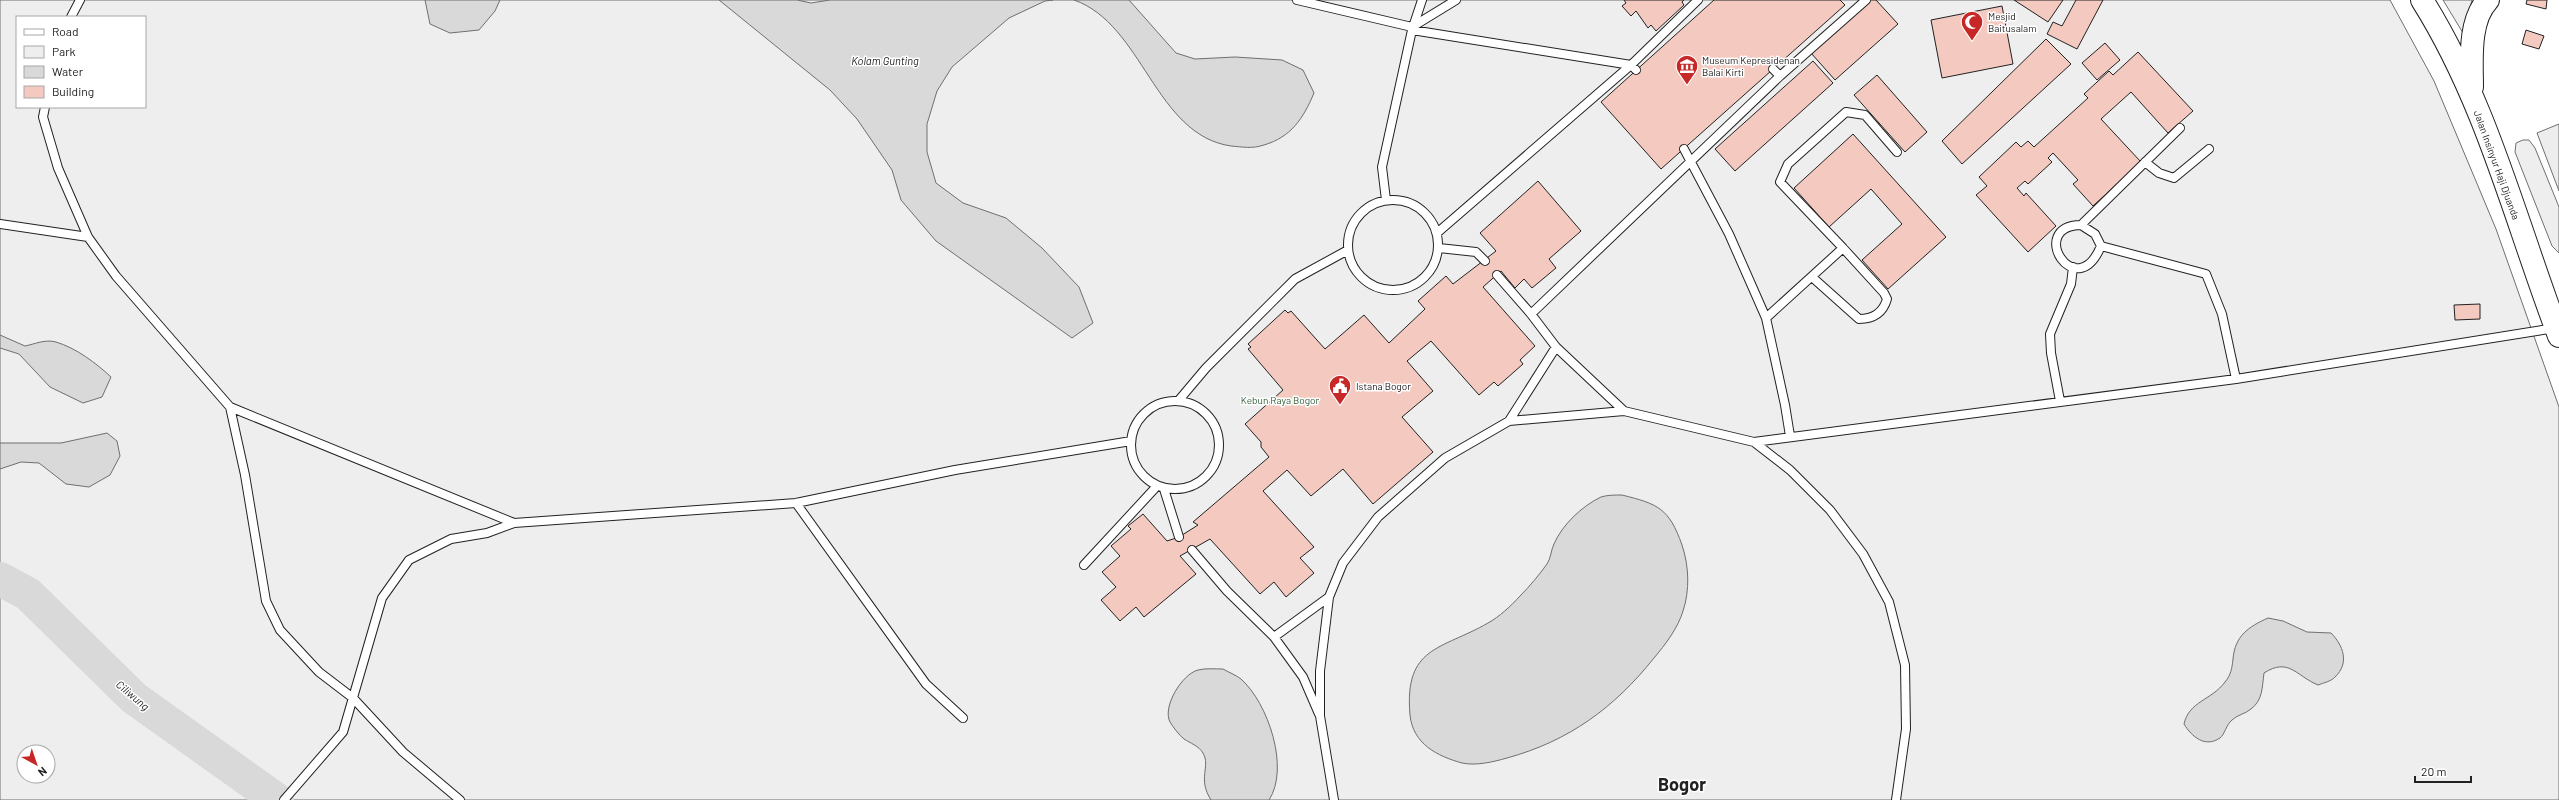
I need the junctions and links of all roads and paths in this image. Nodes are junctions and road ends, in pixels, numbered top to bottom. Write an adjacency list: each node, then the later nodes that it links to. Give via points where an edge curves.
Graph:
1 (80, 0): 9 (lane)
2 (1297, 0): 10 (lane)
3 (1422, 0): 10 (lane)
4 (1456, 0): 10 (lane)
5 (1698, 0): 11 (lane)
6 (1866, 0): 13 (lane)
7 (2422, 0): 14 (main road, Jalan Insinyur Haji Djuanda, via 2442,31)
8 (2488, 0): 14 (main road, via 2477,21 2471,49)
9 (72, 16)
10 (1412, 29): 11 (lane); 22 (lane, via 1382,167)
11 (1634, 67): 25 (lane)
12 (1774, 69): 13 (lane)
13 (1780, 76): 20 (lane)
14 (2472, 94): 37 (main road, Jalan Insinyur Haji Djuanda)
15 (45, 108): 26 (lane, via 43,117 58,168)
16 (2180, 128): 21 (lane)
17 (1684, 149): 20 (lane)
18 (2210, 149): 21 (lane, via 2174,178 2159,174)
19 (1897, 152): 29 (lane, via 1865,116 1846,112 1788,164 1780,182)
20 (1692, 161): 35 (lane); 36 (lane, via 1729,234)
21 (2145, 162): 24 (lane)
22 (1386, 200): 25 (lane, via 1404,200 1415,205 1433,222); 30 (lane, via 1374,204 1359,215 1350,231)
23 (0, 224): 26 (lane)
24 (2081, 225): 27 (lane, via 2095,234); 32 (lane, via 2072,225 2063,230 2056,243 2058,257 2066,265)
25 (1437, 233): 28 (lane)
26 (88, 237): 42 (lane, via 116,276)
27 (2101, 246): 32 (lane, via 2093,262 2081,268); 39 (lane, via 2206,274 2222,314)
28 (1439, 248): 30 (lane, via 1436,263 1428,276 1416,285 1401,290 1386,290 1372,286 1360,277 1351,264); 31 (lane, via 1476,252)
29 (1843, 248): 34 (lane); 34 (lane, via 1884,293 1887,299 1878,314 1868,319 1859,319)
30 (1348, 250): 40 (lane, via 1295,279 1206,368)
31 (1485, 261)
32 (2073, 267): 41 (lane, via 2071,284 2050,334)
33 (1497, 275): 35 (lane)
34 (1812, 277): 36 (lane)
35 (1531, 314): 38 (lane)
36 (1766, 318): 45 (lane)
37 (2558, 332): 39 (lane, via 2524,332)
38 (1556, 347): 43 (lane); 44 (lane)
39 (2236, 379): 41 (lane)
40 (1179, 400): 46 (lane, via 1162,402 1146,411 1136,425); 48 (lane, via 1193,404 1206,412 1215,423 1220,437 1220,452 1210,472 1193,486 1179,490)
41 (2060, 401): 45 (lane)
42 (230, 407): 50 (lane); 56 (lane, via 245,475 266,601 280,630 319,672)
43 (1624, 411): 44 (lane); 47 (lane)
44 (1509, 421): 54 (lane, via 1445,458 1378,517 1343,563)
45 (1790, 436): 47 (lane)
46 (1131, 442): 48 (lane, via 1137,468 1146,479); 49 (lane, via 955,470)
47 (1754, 442): 62 (lane, via 1790,470 1830,510 1863,554 1889,602 1905,665 1906,729)
48 (1161, 487): 51 (lane); 53 (lane)
49 (796, 503): 50 (lane); 58 (lane, via 926,684)
50 (514, 523): 56 (lane, via 486,533 452,539 409,560 382,598)
51 (1179, 537)
52 (1192, 550): 55 (lane, via 1227,591)
53 (1084, 565)
54 (1329, 597): 55 (lane); 57 (lane, via 1320,671)
55 (1274, 637): 57 (lane, via 1302,677)
56 (353, 698): 59 (lane, via 343,732); 60 (lane, via 403,752)
57 (1320, 716): 61 (lane)
58 (963, 718)
59 (284, 800)
60 (460, 800)
61 (1334, 800)
62 (1896, 800)

